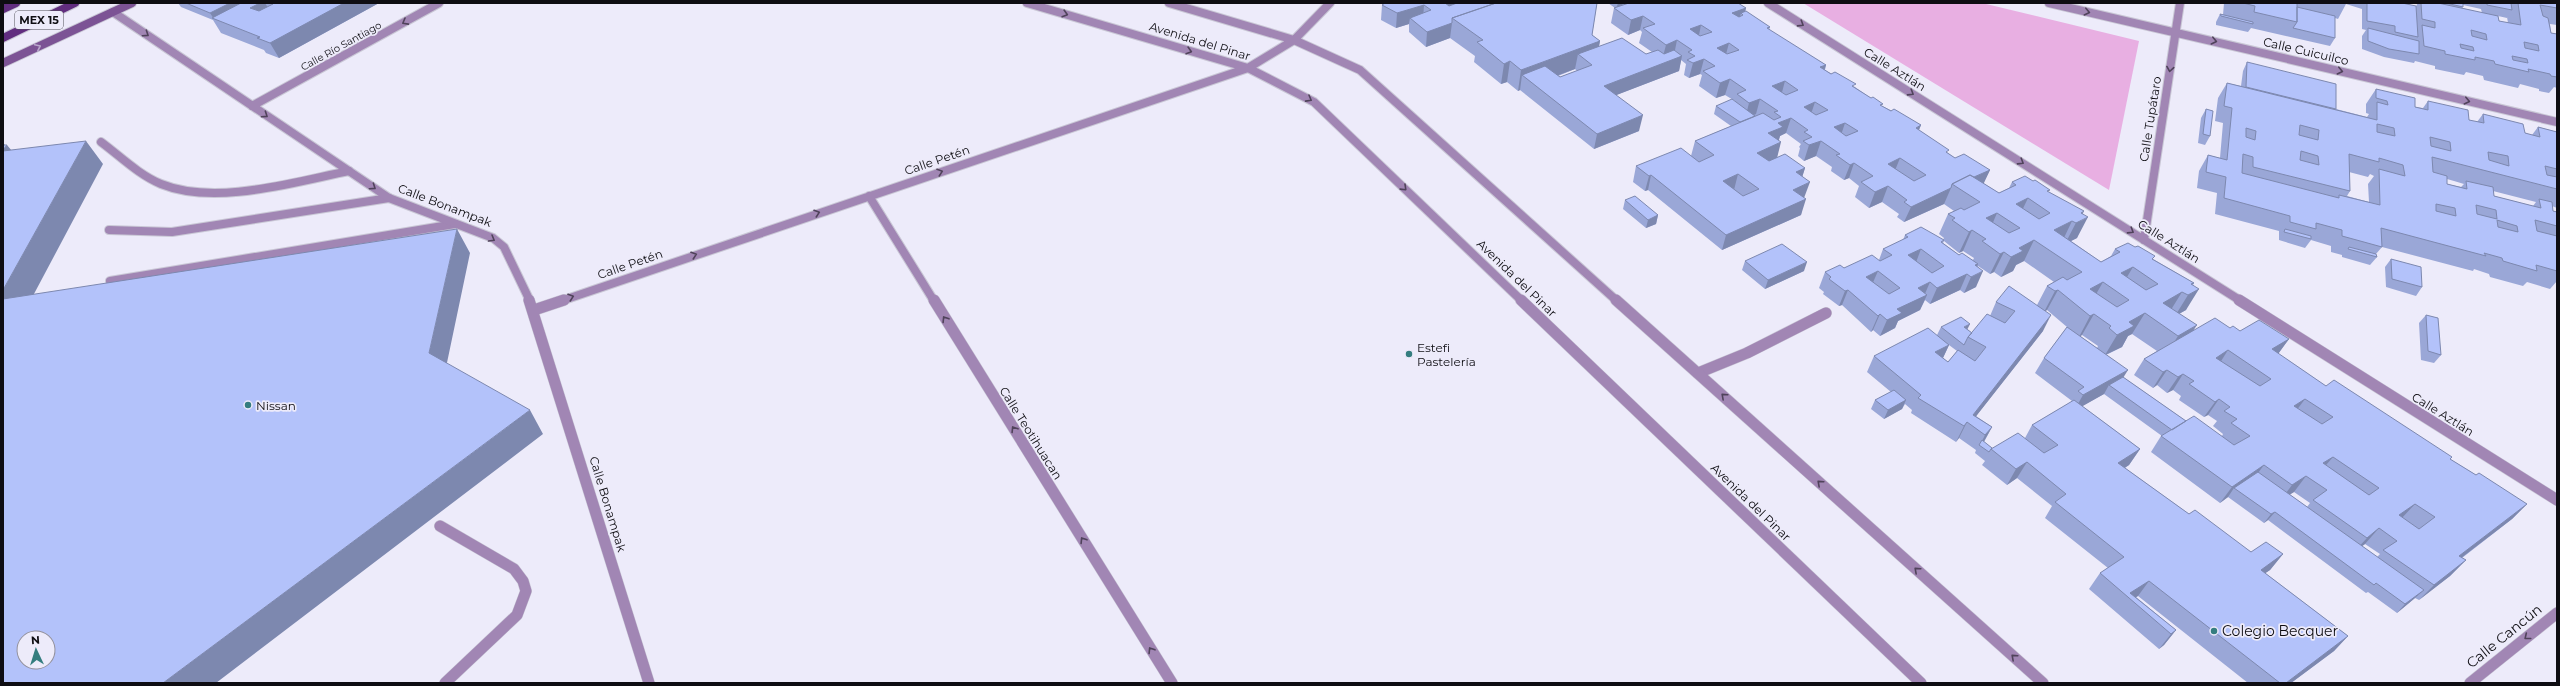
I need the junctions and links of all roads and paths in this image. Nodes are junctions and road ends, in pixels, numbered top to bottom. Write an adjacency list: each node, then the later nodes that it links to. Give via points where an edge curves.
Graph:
1 (16, 3): 11 (main road, MEX 15)
2 (75, 3): 14 (main road, MEX 15)
3 (132, 3): 12 (main road)
4 (439, 3): 18 (street, Calle Río Santiago, one-way to 18)
5 (1027, 3): 17 (street, Avenida del Pinar, one-way to 17)
6 (1169, 3): 15 (street)
7 (1330, 3): 15 (street, Calle Petén)
8 (1768, 3): 26 (street, Calle Aztlán, one-way to 26)
9 (2049, 3): 13 (street, Calle Cuicuilco, one-way to 13)
10 (2180, 3): 13 (street, Calle Tupátaro)
11 (3, 9)
12 (113, 12): 16 (main road, one-way to 12); 18 (street, Calle Bonampak, one-way to 18)
13 (2176, 33): 19 (street, Calle Cuicuilco, one-way to 19); 26 (street, Calle Tupátaro, one-way to 26)
14 (3, 38)
15 (1294, 40): 17 (street, Calle Petén); 30 (street, via 1360,70)
16 (3, 63)
17 (1248, 68): 22 (street, Calle Petén, one-way to 17); 37 (street, Avenida del Pinar, one-way to 37, via 1314,102)
18 (252, 106): 21 (street, Calle Bonampak, one-way to 21)
19 (2557, 122)
20 (101, 142): 21 (street, via 160,184 193,192 243,190)
21 (349, 171): 23 (street, Calle Bonampak, one-way to 23)
22 (869, 196): 28 (street, Calle Petén, one-way to 22); 36 (street, Calle Teotihuacan, one-way to 22)
23 (389, 198): 24 (street, Calle Bonampak); 25 (street, via 172,232)
24 (455, 224): 27 (street); 28 (street, Calle Bonampak, one-way to 28, via 493,238 504,248)
25 (109, 230)
26 (2144, 240): 31 (street, Calle Aztlán)
27 (110, 281)
28 (534, 310): 35 (street, Calle Bonampak)
29 (1826, 313): 30 (street, via 1747,353)
30 (1698, 373): 38 (street, one-way to 30)
31 (2557, 500)
32 (440, 526): 34 (street, via 514,569 523,578 527,591 517,615)
33 (2557, 613): 39 (street, Calle Cancún, one-way to 39)
34 (445, 683)
35 (649, 683)
36 (1172, 683)
37 (1921, 683)
38 (2043, 683)
39 (2470, 683)

